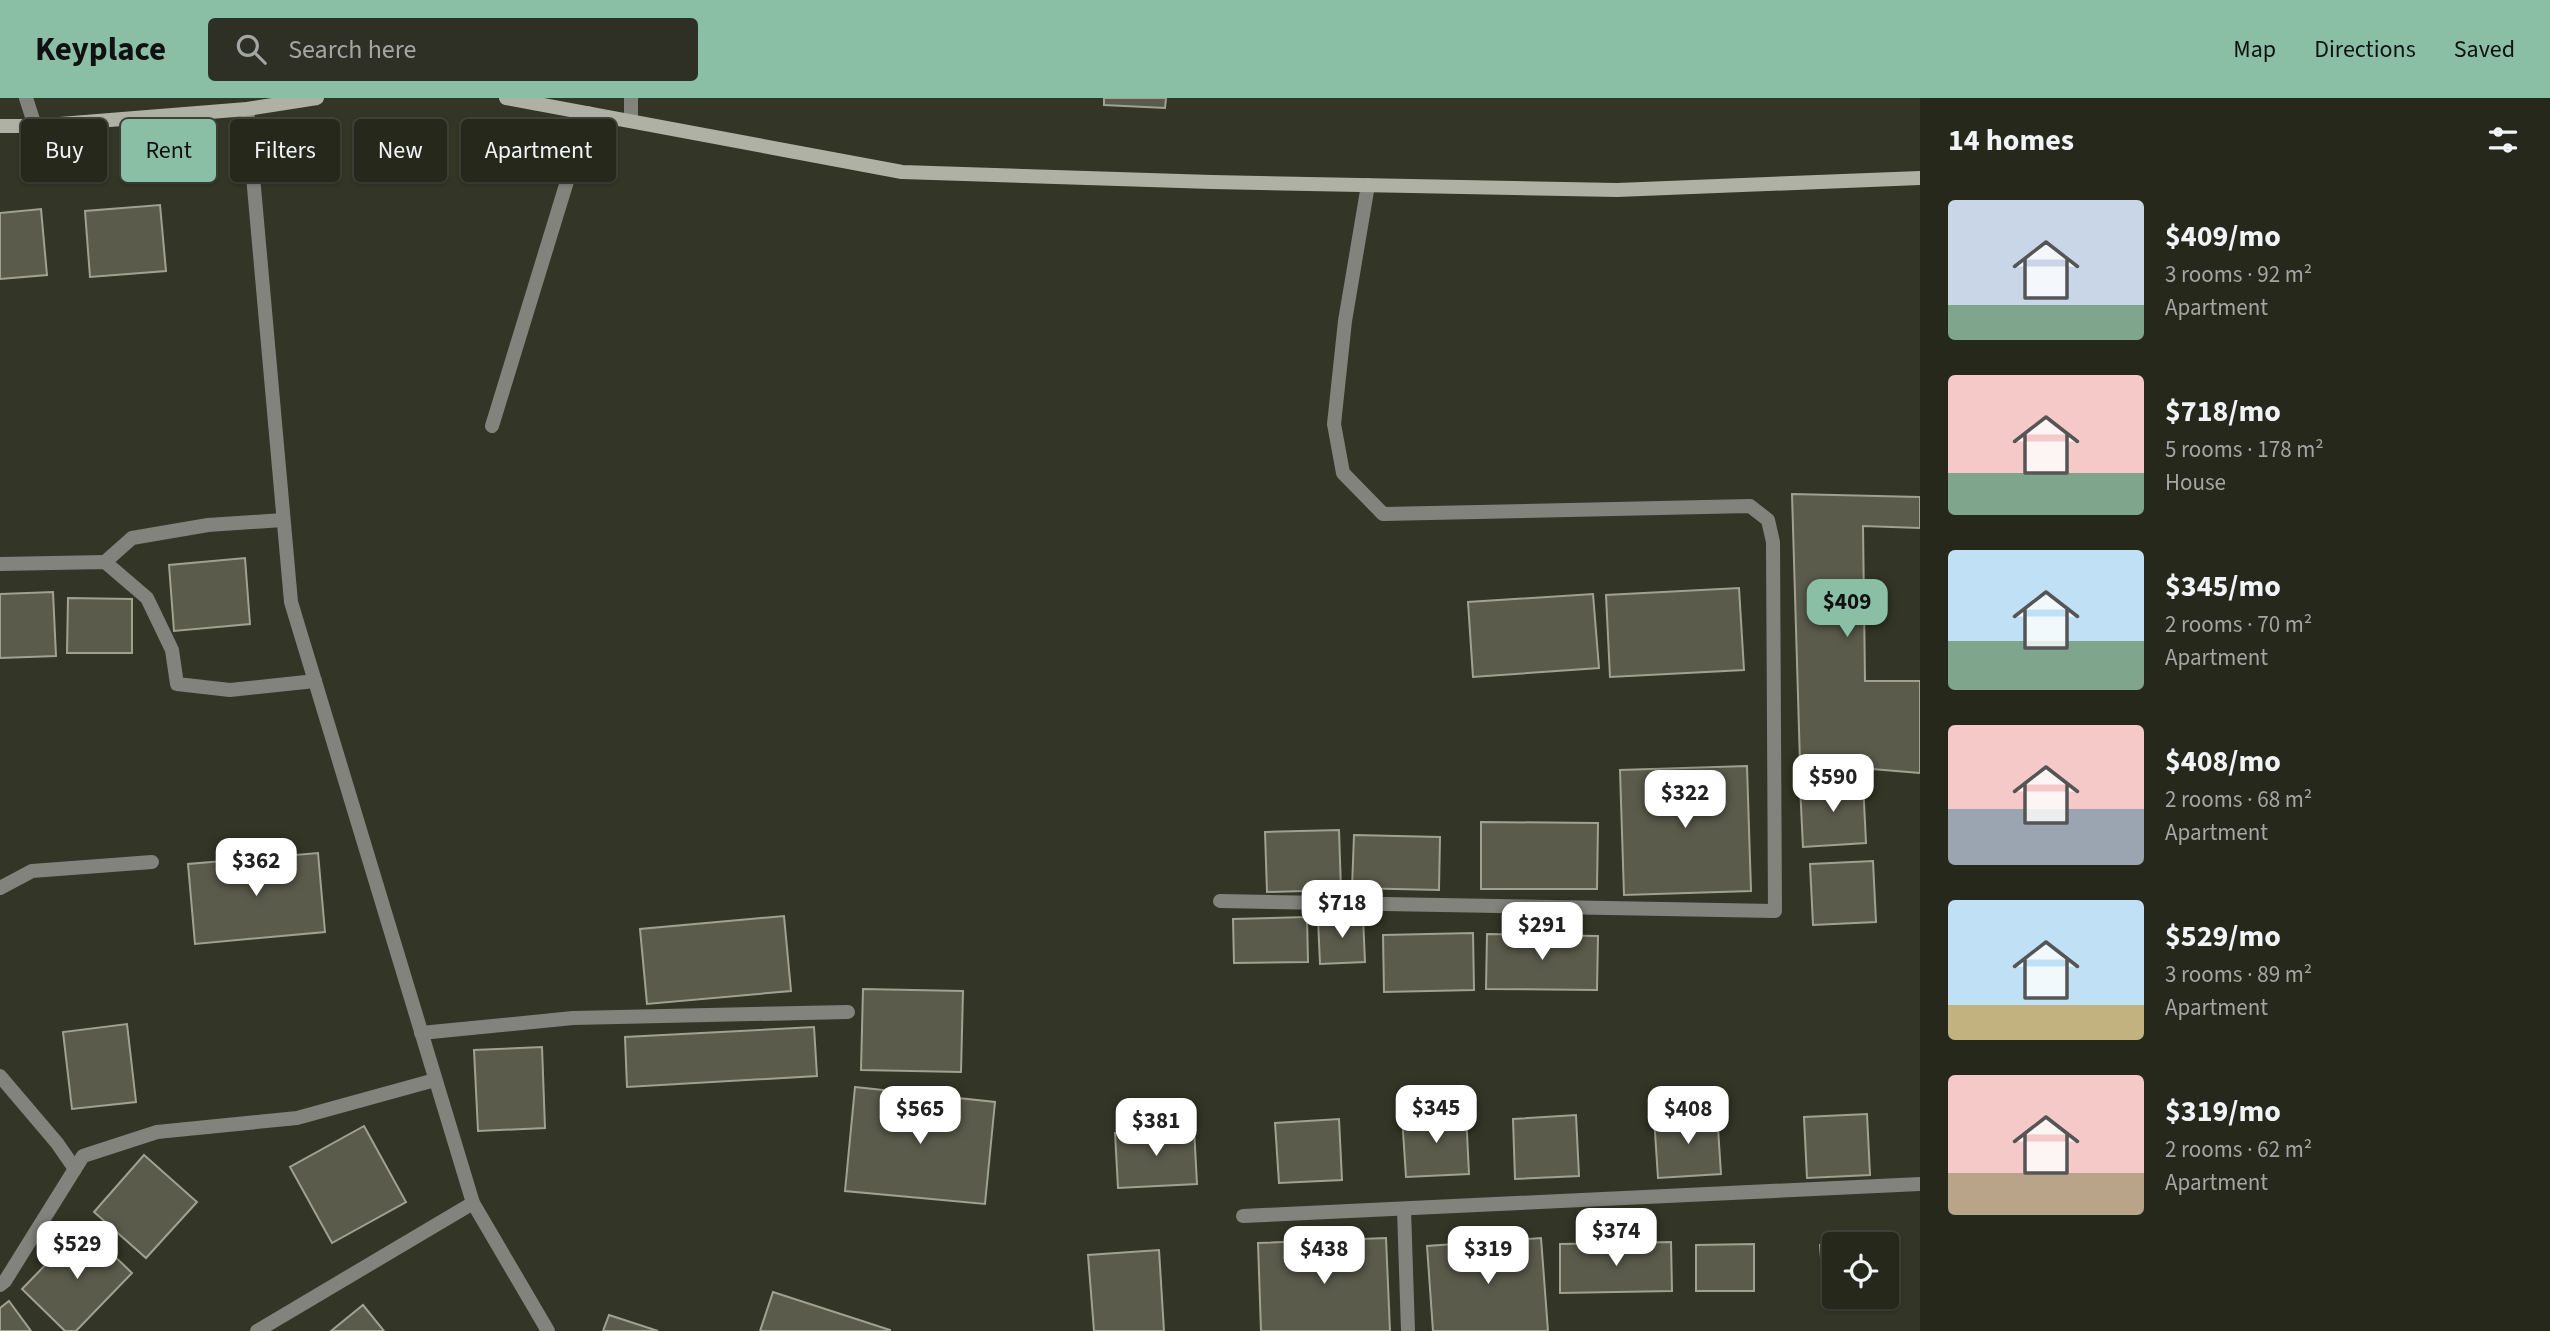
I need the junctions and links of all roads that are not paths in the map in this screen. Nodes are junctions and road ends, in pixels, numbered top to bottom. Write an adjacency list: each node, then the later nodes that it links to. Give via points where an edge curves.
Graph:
1 (26, 98): 7 (street)
2 (317, 98): 5 (main road)
3 (506, 98): 6 (main road)
4 (631, 98): 9 (street)
5 (247, 109): 8 (main road); 15 (street)
6 (588, 113): 9 (main road); 14 (street)
7 (33, 119)
8 (107, 120)
9 (631, 121): 13 (main road, via 902,172)
10 (0, 126): 11 (main road)
11 (21, 126)
12 (1920, 178): 13 (main road, via 1618,190)
13 (1367, 185): 21 (street, via 1334,424 1343,473 1383,514 1750,506 1768,520 1773,541 1775,911)
14 (492, 426)
15 (283, 520): 16 (street, via 208,525 132,538); 18 (street, via 291,602)
16 (104, 562): 17 (street); 18 (street, via 147,598 172,650 177,684 230,691)
17 (0, 564)
18 (315, 681): 23 (street)
19 (152, 862): 20 (street, via 33,871)
20 (0, 888)
21 (1220, 901)
22 (848, 1012): 23 (street, via 573,1018)
23 (421, 1033): 25 (street)
24 (0, 1076): 26 (street)
25 (435, 1080): 26 (street, via 297,1118 157,1132 83,1156); 28 (street)
26 (75, 1169): 31 (street)
27 (1920, 1184): 29 (street)
28 (473, 1203): 32 (street); 33 (street)
29 (1404, 1209): 30 (street); 34 (street)
30 (1243, 1216)
31 (0, 1285)
32 (257, 1331)
33 (548, 1331)
34 (1408, 1331)

